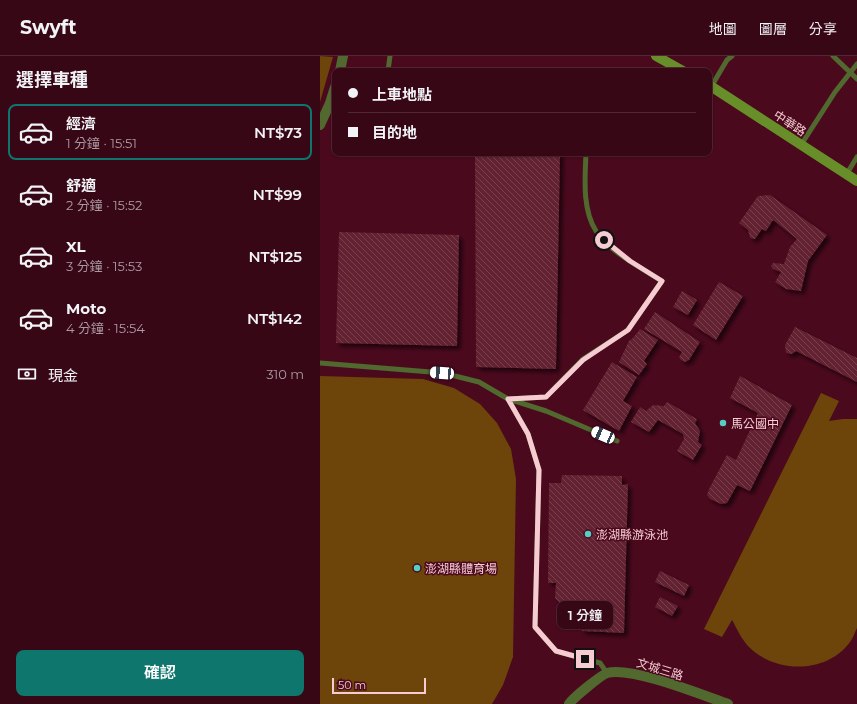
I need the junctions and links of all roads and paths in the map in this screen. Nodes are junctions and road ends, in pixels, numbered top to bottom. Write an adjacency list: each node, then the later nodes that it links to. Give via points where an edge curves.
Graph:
1 (343, 56): 7 (street)
2 (390, 56): 8 (lane)
3 (656, 56): 9 (main road)
4 (732, 56): 12 (lane)
5 (833, 56): 10 (lane)
6 (857, 64): 10 (lane)
7 (341, 68)
8 (388, 68)
9 (678, 68)
10 (850, 72): 11 (lane); 16 (lane)
11 (857, 79)
12 (712, 83)
13 (712, 87): 16 (main road, 中華路)
14 (332, 106): 15 (street)
15 (320, 125)
16 (800, 145): 19 (main road, 中華路)
17 (586, 156): 22 (lane, via 585,187 589,214 596,232 630,261 662,281 628,330 583,360 546,397)
18 (857, 157): 19 (lane)
19 (846, 175): 20 (main road, 中華路)
20 (857, 181)
21 (320, 363): 22 (lane, via 442,373 480,382)
22 (508, 399): 23 (lane, via 546,411); 24 (lane, via 528,434 539,470 535,627 556,651 600,663)
23 (617, 441)
24 (607, 673): 25 (street); 26 (street, 文城三路, via 633,672)
25 (569, 704)
26 (728, 704)

